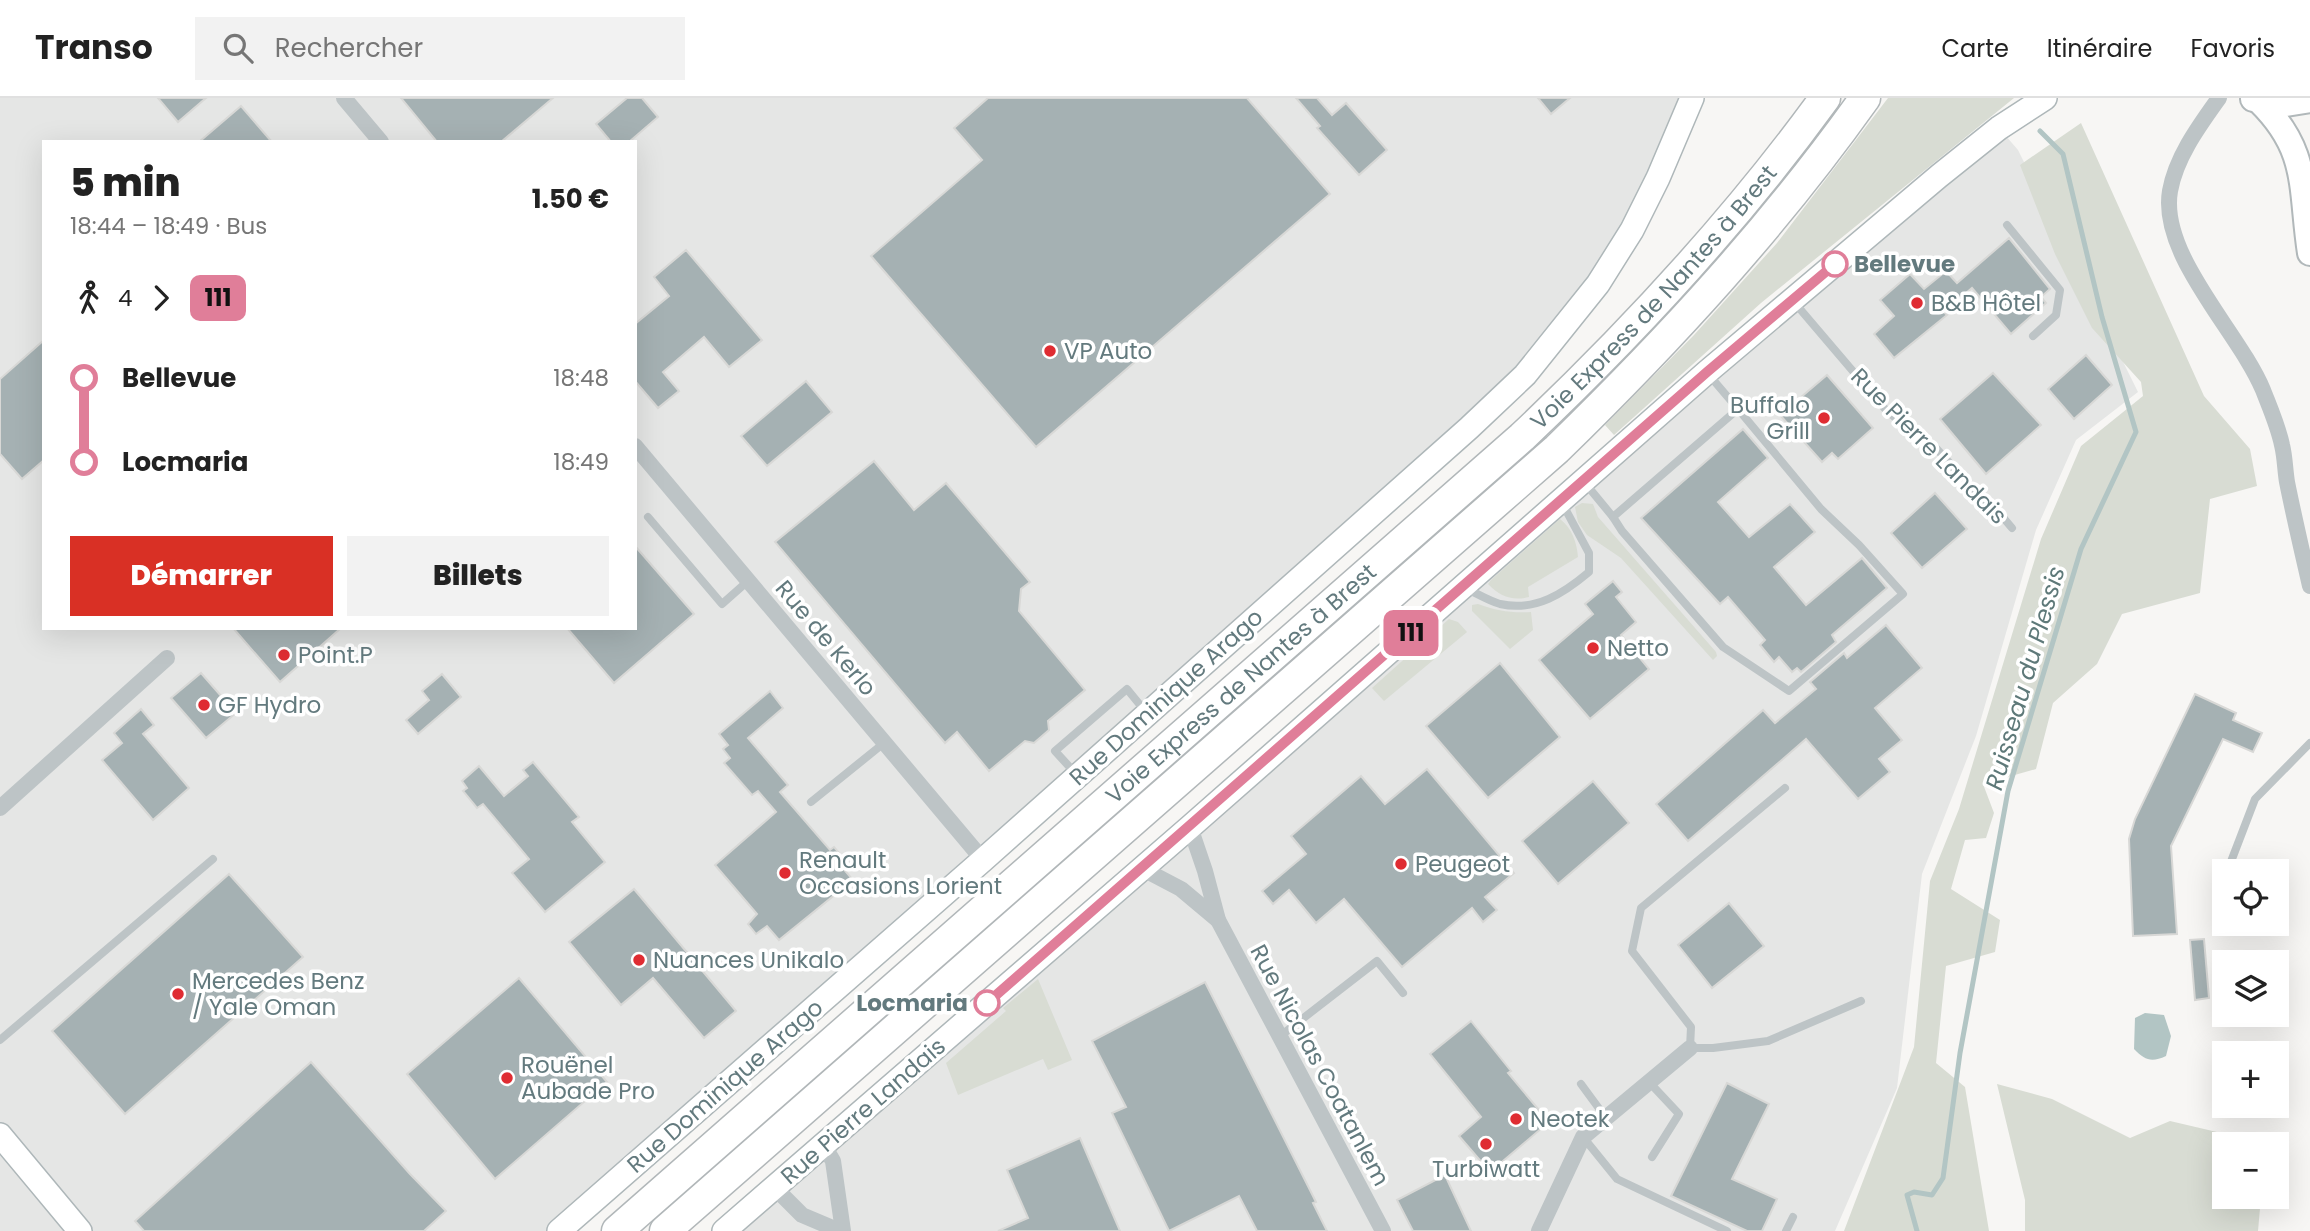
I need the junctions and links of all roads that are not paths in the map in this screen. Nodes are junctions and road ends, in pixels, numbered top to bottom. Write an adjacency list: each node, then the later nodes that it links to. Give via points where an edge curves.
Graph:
1 (344, 98): 11 (street)
2 (1692, 98): 28 (street, Rue Dominique Arago, via 1632,230 1598,284 1525,374)
3 (1825, 98): 57 (highway, Voie Express de Nantes à Brest, via 1731,220 1664,295 1522,437)
4 (1865, 98): 58 (highway, Voie Express de Nantes à Brest, via 1770,223 1704,300 1557,449)
5 (2029, 98): 10 (street, Rue Pierre Landais)
6 (2045, 98): 10 (street, Rue Pierre Landais)
7 (2219, 98): 25 (street, via 2176,170 2170,218 2178,246 2260,384 2274,419)
8 (2254, 99): 9 (main road, via 2286,104); 13 (main road, via 2285,128 2295,149 2303,178)
9 (2310, 100)
10 (1999, 128): 14 (street, Rue Pierre Landais)
11 (379, 140)
12 (2007, 225): 15 (lane, via 2060,290 2056,316)
13 (2310, 253)
14 (1792, 300): 16 (street, Rue Pierre Landais); 23 (lane, Rue Pierre Landais, via 1886,410 1935,447)
15 (2033, 337)
16 (1707, 372): 17 (lane); 19 (street, Rue Pierre Landais)
17 (1738, 409): 22 (lane); 22 (lane, via 1822,509 1903,594 1789,691 1723,647)
18 (637, 448): 24 (street, Rue de Kerlo)
19 (1583, 481): 20 (street, Rue Pierre Landais); 22 (lane)
20 (1561, 501): 26 (street, Rue Pierre Landais); 26 (lane, via 1589,553 1589,572 1565,593 1532,605 1500,604)
21 (648, 517): 24 (lane, via 722,604)
22 (1613, 517)
23 (2012, 528)
24 (748, 581): 29 (street, Rue de Kerlo)
25 (2310, 586)
26 (1463, 587): 35 (street, Rue Pierre Landais)
27 (167, 658): 34 (street)
28 (1147, 714): 31 (street, Rue Dominique Arago); 31 (lane, via 1127,689 1055,751)
29 (884, 743): 33 (lane); 38 (street, Rue de Kerlo)
30 (2310, 743): 37 (lane, via 2255,799)
31 (1077, 776): 38 (street, Rue Dominique Arago)
32 (1786, 788): 45 (lane, via 1641,908 1632,951 1691,1027)
33 (811, 802)
34 (0, 808)
35 (1190, 827): 39 (street, Rue Pierre Landais); 40 (street, Rue Nicolas Coatanlem)
36 (214, 859): 44 (lane)
37 (2232, 859)
38 (982, 860): 56 (street, Rue Dominique Arago)
39 (1141, 868): 40 (street, Rue Nicolas Coatanlem, via 1181,889); 51 (street, Rue Pierre Landais)
40 (1218, 920): 43 (street, Rue Nicolas Coatanlem)
41 (1403, 993): 43 (lane, via 1377,961)
42 (1861, 1001): 45 (lane, via 1768,1041)
43 (1279, 1037): 61 (street, Rue Nicolas Coatanlem)
44 (0, 1040)
45 (1690, 1048): 46 (street)
46 (1650, 1082): 48 (street); 52 (lane, via 1679,1114)
47 (1581, 1084): 48 (lane)
48 (1606, 1118): 50 (street)
49 (0, 1135): 55 (street)
50 (1583, 1137): 62 (street); 63 (lane, via 1618,1179)
51 (823, 1144): 53 (street, Rue Pierre Landais); 60 (street, via 833,1161)
52 (1652, 1157)
53 (774, 1187): 59 (street, Rue Pierre Landais); 60 (street, via 802,1215)
54 (1793, 1217): 64 (lane)
55 (80, 1231)
56 (559, 1231)
57 (617, 1231)
58 (665, 1231)
59 (724, 1231)
60 (841, 1231)
61 (1383, 1231)
62 (1539, 1231)
63 (1727, 1231)
64 (1786, 1231)

